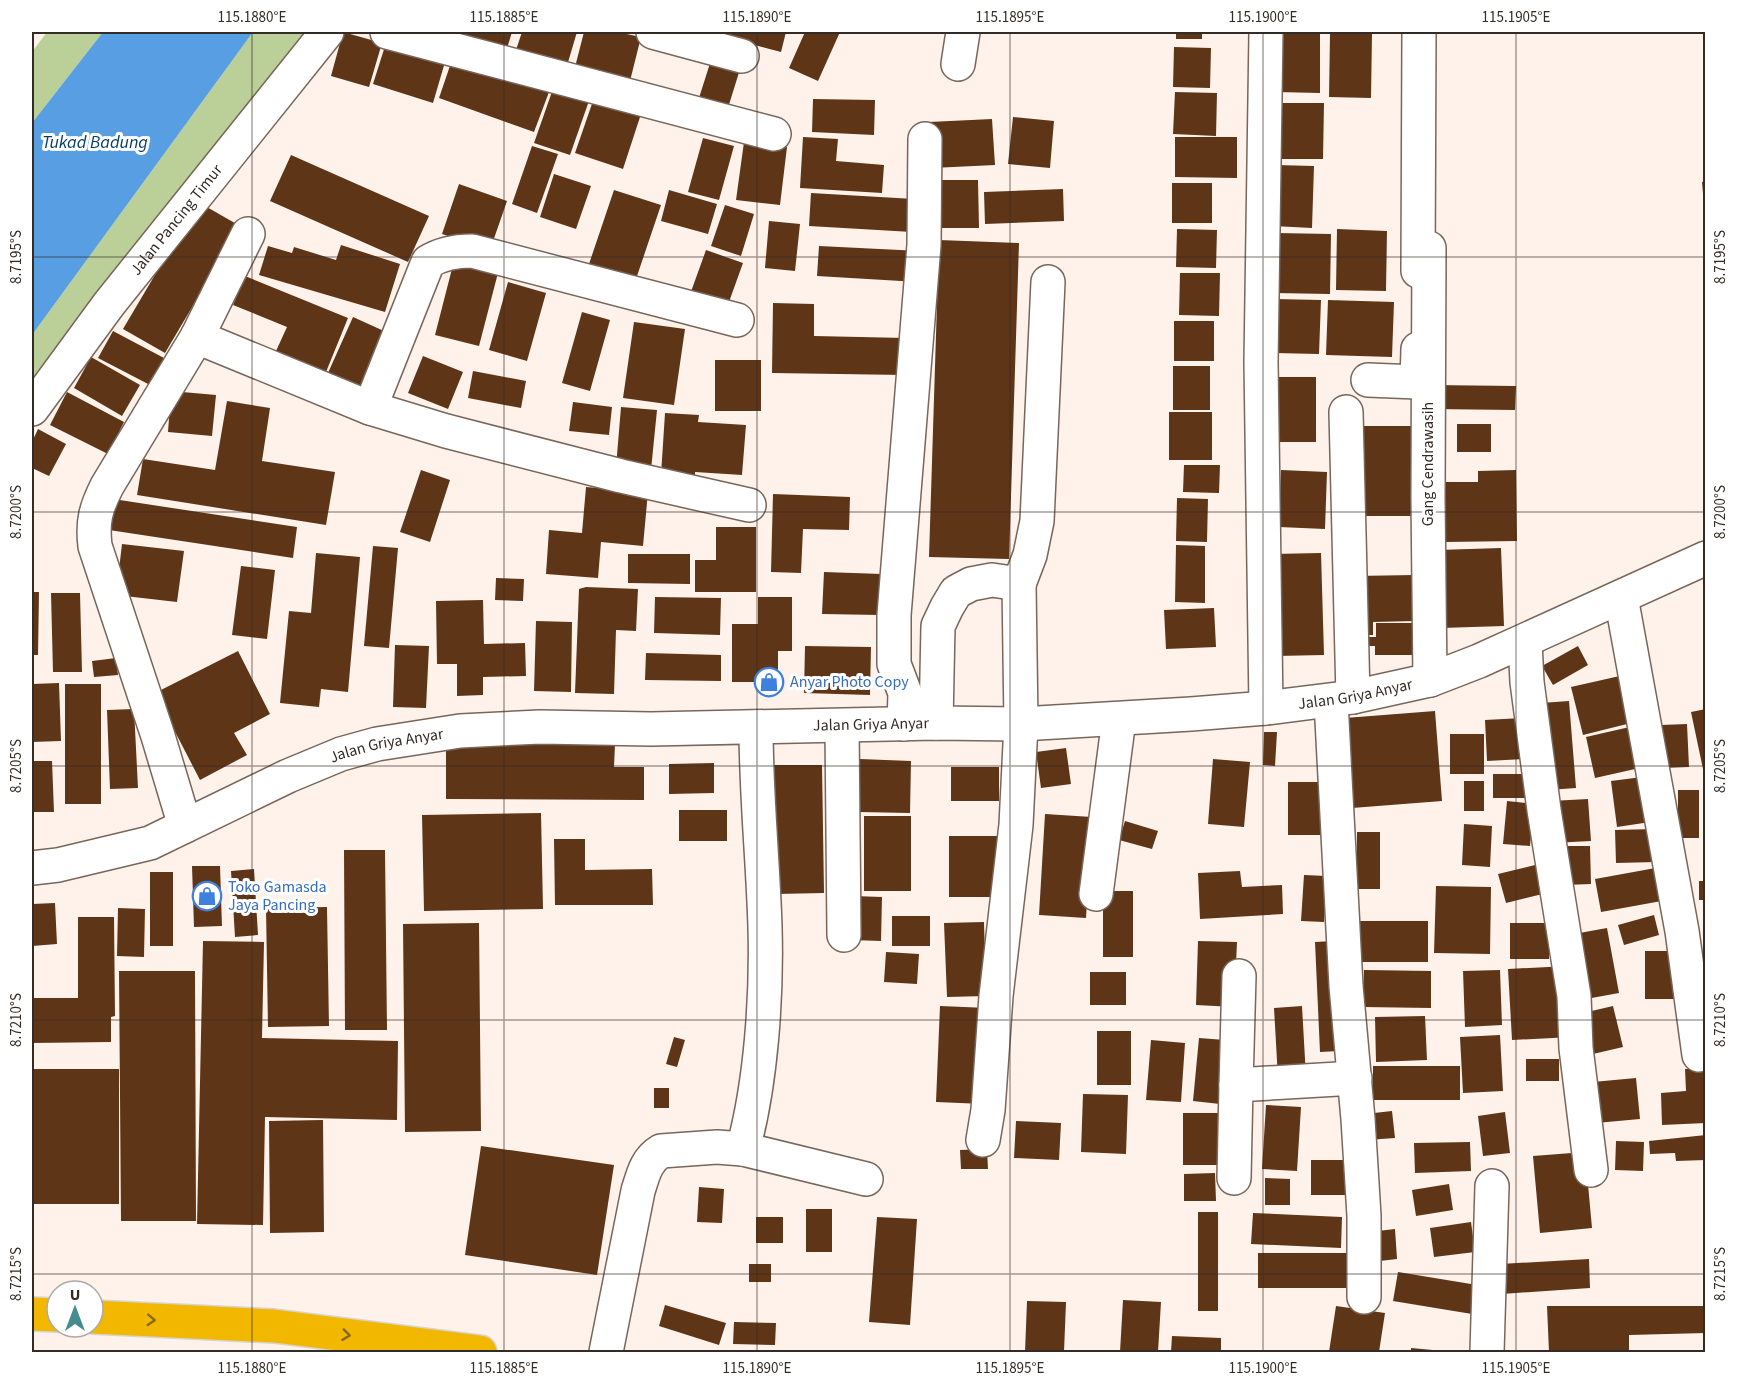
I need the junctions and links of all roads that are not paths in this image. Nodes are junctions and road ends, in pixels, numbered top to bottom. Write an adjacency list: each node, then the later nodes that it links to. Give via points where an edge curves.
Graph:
1 (327, 32): 18 (street, Jalan Pancing Timur, via 109,304)
2 (387, 32): 9 (street)
3 (652, 32): 7 (street)
4 (963, 32): 8 (street)
5 (1266, 32): 27 (street, via 1261,362)
6 (1419, 32): 16 (street, via 1418,382)
7 (742, 56)
8 (958, 64)
9 (774, 134)
10 (925, 139): 29 (street, via 924,245 894,615 894,664)
11 (248, 234): 15 (street)
12 (1429, 248): 25 (street, Gang Cendrawasih)
13 (1048, 282): 22 (street, via 1037,521 1030,555)
14 (737, 320): 17 (street, via 472,251 446,253 428,262)
15 (197, 337): 17 (street); 33 (street, via 107,486 95,510 93,531)
16 (1368, 380)
17 (370, 408): 20 (street, via 588,468)
18 (32, 410)
19 (1346, 412): 26 (street)
20 (749, 506)
21 (1706, 558): 23 (street, Jalan Griya Anyar)
22 (1018, 584): 29 (street, via 992,580 970,584 956,592 938,626); 30 (street)
23 (1621, 597): 24 (street, Jalan Griya Anyar); 38 (street, via 1682,931 1699,1055)
24 (1525, 642): 25 (street, Jalan Griya Anyar); 43 (street, via 1533,729 1574,996 1576,1048)
25 (1430, 680): 26 (street, Jalan Griya Anyar)
26 (1342, 699): 27 (street, Jalan Griya Anyar); 39 (street, via 1342,928)
27 (1266, 708): 28 (street, Jalan Griya Anyar)
28 (1119, 719): 30 (street, Jalan Griya Anyar); 35 (street)
29 (920, 723): 30 (street, Jalan Griya Anyar); 31 (street, Jalan Griya Anyar)
30 (1021, 724): 41 (street, via 1016,825)
31 (842, 726): 32 (street, Jalan Griya Anyar); 36 (street)
32 (756, 727): 33 (street, Jalan Griya Anyar, via 494,729 377,744 288,776); 42 (street, via 765,976 758,1074)
33 (185, 826): 34 (street, Jalan Griya Anyar, via 150,843)
34 (32, 868)
35 (1096, 894)
36 (844, 935)
37 (1239, 976): 40 (street)
38 (1706, 1054)
39 (1355, 1078): 40 (street); 47 (street, via 1364,1216)
40 (1236, 1085): 44 (street)
41 (983, 1140)
42 (743, 1149): 45 (street); 50 (street, via 661,1151 646,1166)
43 (1591, 1170)
44 (1234, 1178)
45 (866, 1179)
46 (1492, 1186): 51 (street)
47 (1364, 1297)
48 (105, 1318): 49 (highway, one-way to 49, via 274,1326)
49 (480, 1353)
50 (606, 1353)
51 (1487, 1353)

